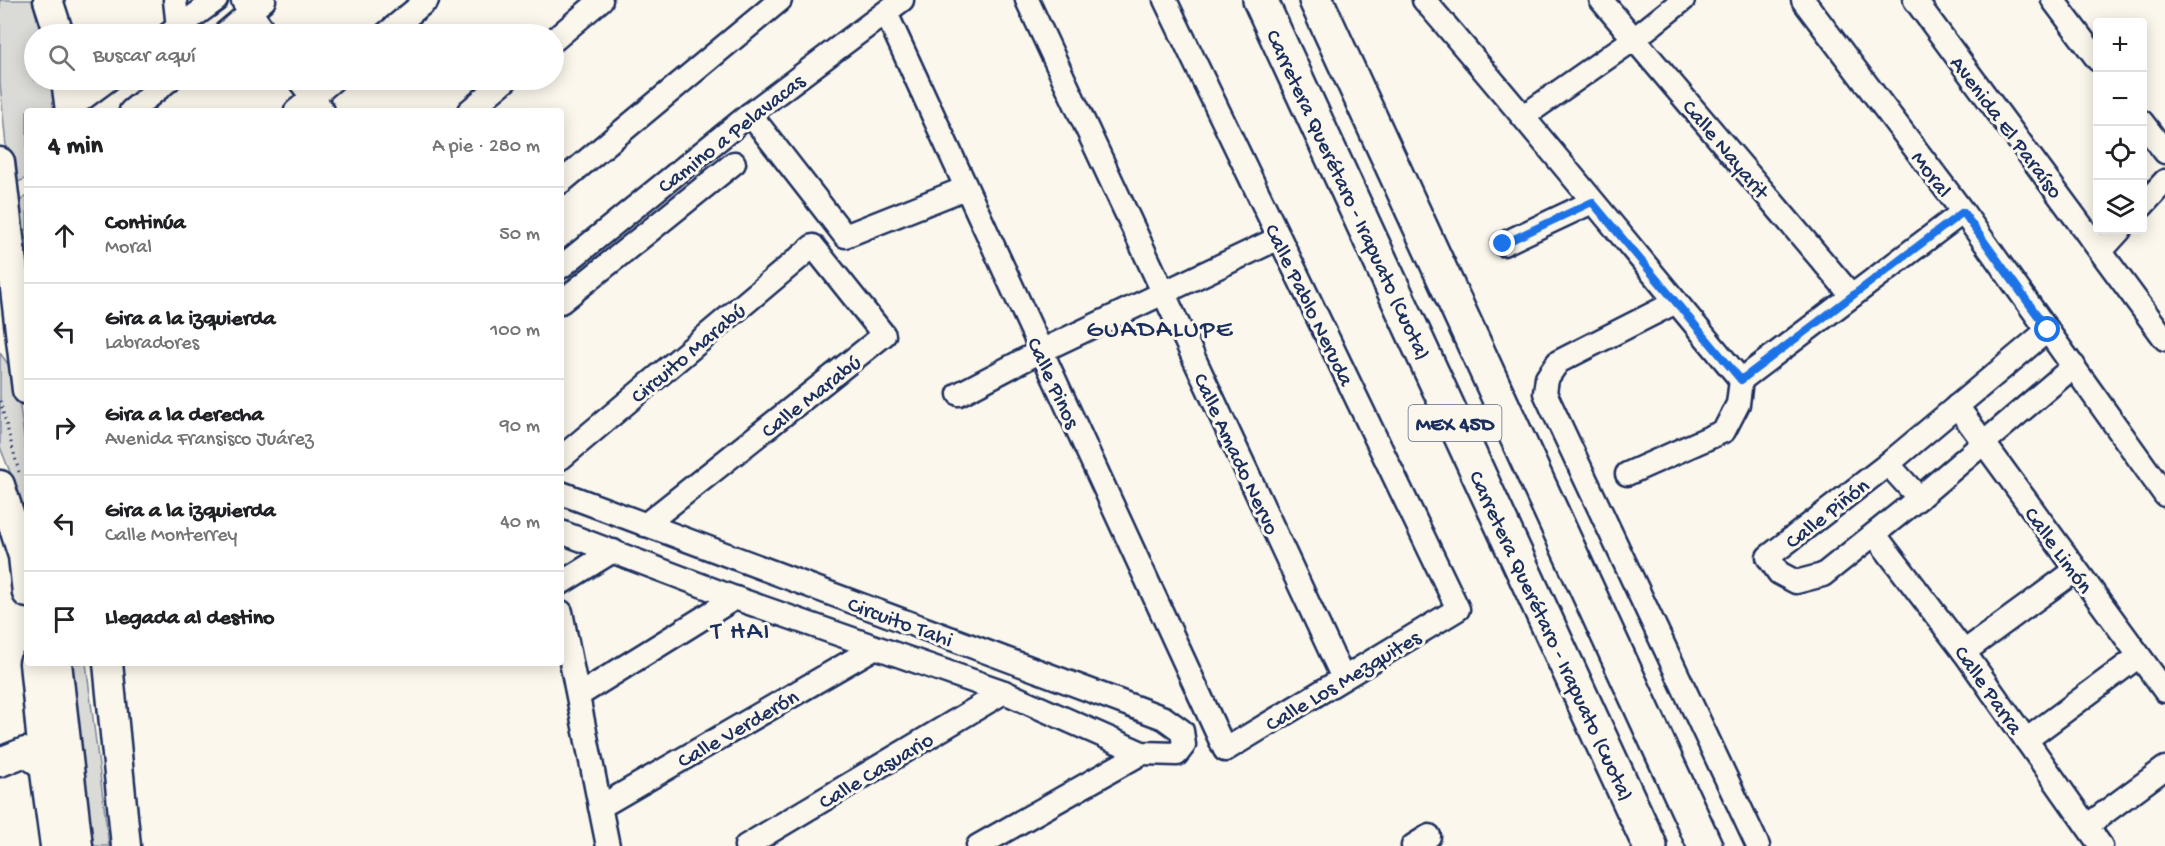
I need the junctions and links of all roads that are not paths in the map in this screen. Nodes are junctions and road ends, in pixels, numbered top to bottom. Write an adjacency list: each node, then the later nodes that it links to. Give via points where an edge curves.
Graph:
1 (48, 0): 20 (main road)
2 (55, 0): 21 (street)
3 (175, 0): 22 (street)
4 (216, 0): 23 (street)
5 (427, 0): 26 (street)
6 (601, 0): 27 (street)
7 (780, 0): 46 (street)
8 (1027, 0): 59 (street, Calle Amado Nervo)
9 (1165, 0): 54 (street, Calle Pablo Neruda)
10 (1260, 0): 115 (highway, Carretera Querétaro - Irapuato (Cuota) / MEX 45D)
11 (1316, 0): 116 (highway, MEX 45D)
12 (1424, 0): 41 (street)
13 (1601, 0): 28 (street, Calle Nayarit)
14 (1683, 0): 28 (street)
15 (1803, 0): 52 (street, Moral)
16 (1915, 0): 57 (street, Avenida El Paraíso)
17 (2053, 0): 29 (street)
18 (252, 4): 24 (street); 25 (street)
19 (894, 6): 40 (street, Camino a Pelavacas); 48 (street, Calle Pinos)
20 (56, 24)
21 (58, 24)
22 (174, 24)
23 (183, 24)
24 (233, 24)
25 (261, 24)
26 (398, 24)
27 (564, 31)
28 (1634, 39): 41 (street); 60 (street, Calle Nayarit)
29 (2093, 55)
30 (67, 90): 36 (main road)
31 (95, 90): 37 (street)
32 (157, 90): 38 (street)
33 (320, 90): 35 (street)
34 (494, 90): 39 (street)
35 (308, 100)
36 (70, 108)
37 (73, 108)
38 (135, 108)
39 (473, 108)
40 (750, 114): 48 (street, via 845,236); 58 (street, Camino a Pelavacas)
41 (1524, 116): 51 (street)
42 (2145, 126): 43 (street)
43 (2165, 152)
44 (0, 162): 49 (main road)
45 (734, 163): 61 (street)
46 (564, 180)
47 (2165, 181): 50 (street)
48 (966, 188): 66 (street, Calle Pinos)
49 (11, 198): 67 (main road)
50 (2147, 201)
51 (1592, 202): 55 (street); 62 (street)
52 (1963, 212): 60 (street); 63 (street, Moral)
53 (2116, 234): 57 (street)
54 (1279, 238): 59 (street); 89 (street, Calle Pablo Neruda)
55 (1503, 244)
56 (813, 246): 74 (street, Circuito Marabú); 81 (street, Calle Marabú, via 884,335)
57 (2100, 251): 65 (street, Avenida El Paraíso)
58 (564, 265)
59 (1163, 293): 66 (street); 97 (street, Calle Amado Nervo)
60 (1852, 296): 70 (street)
61 (564, 300)
62 (1676, 302): 70 (street); 117 (street, via 1558,362 1547,378 1545,393)
63 (2048, 330): 69 (street, Moral); 72 (street, Calle Piñón)
64 (0, 331): 68 (main road)
65 (2165, 339)
66 (1041, 351): 71 (street); 102 (street, Calle Pinos)
67 (24, 353)
68 (24, 364)
69 (2074, 366): 73 (street, Calle Piñón); 79 (street, Moral)
70 (1741, 380): 76 (street, via 1738,404 1724,431)
71 (959, 394)
72 (1957, 406): 73 (street, Calle Limón); 75 (street, Calle Piñón)
73 (1983, 444): 80 (street, Calle Piñón); 86 (street, Calle Limón)
74 (564, 455)
75 (1888, 464): 80 (street); 83 (street, Calle Piñón, via 1768,557 1779,573 1796,582 1823,575)
76 (1627, 474)
77 (10, 480): 85 (main road)
78 (564, 494): 81 (street, Circuito Tahi)
79 (2165, 495)
80 (1919, 498): 83 (street, Calle Piñón)
81 (645, 525): 103 (street, Circuito Tahi, via 1164,718 1182,731 1184,745 1177,754)
82 (564, 533): 84 (street, Circuito Tahi)
83 (1875, 534): 92 (street, Calle Parra)
84 (613, 551): 87 (street); 88 (street, Circuito Tahi)
85 (24, 565)
86 (2076, 570): 92 (street); 93 (street, Calle Limón)
87 (564, 581)
88 (735, 598): 91 (street, Circuito Tahi); 100 (street)
89 (1458, 609): 97 (street, Calle Los Mezquites)
90 (564, 626): 100 (street)
91 (874, 648): 99 (street, Circuito Tahi); 107 (street, Calle Verderón)
92 (1964, 652): 101 (street, Calle Parra)
93 (2139, 656): 98 (street, Calle Limón); 101 (street)
94 (34, 666): 105 (main road)
95 (57, 666): 110 (main road)
96 (110, 666): 111 (main road)
97 (1343, 678): 102 (street, Calle Los Mezquites)
98 (2165, 691)
99 (1004, 692): 103 (street, Circuito Tahi); 113 (street, Calle Casuario)
100 (579, 695): 107 (street)
101 (2026, 740): 108 (street, Calle Parra)
102 (1225, 750)
103 (1142, 753): 114 (street)
104 (0, 762): 105 (main road, via 25,752)
105 (44, 765): 109 (main road)
106 (2165, 768): 108 (street)
107 (600, 807): 112 (street)
108 (2088, 825): 118 (street, Calle Parra)
109 (55, 846)
110 (78, 846)
111 (126, 846)
112 (608, 846)
113 (746, 846)
114 (978, 846)
115 (1650, 846)
116 (1706, 846)
117 (1758, 846)
118 (2101, 846)

